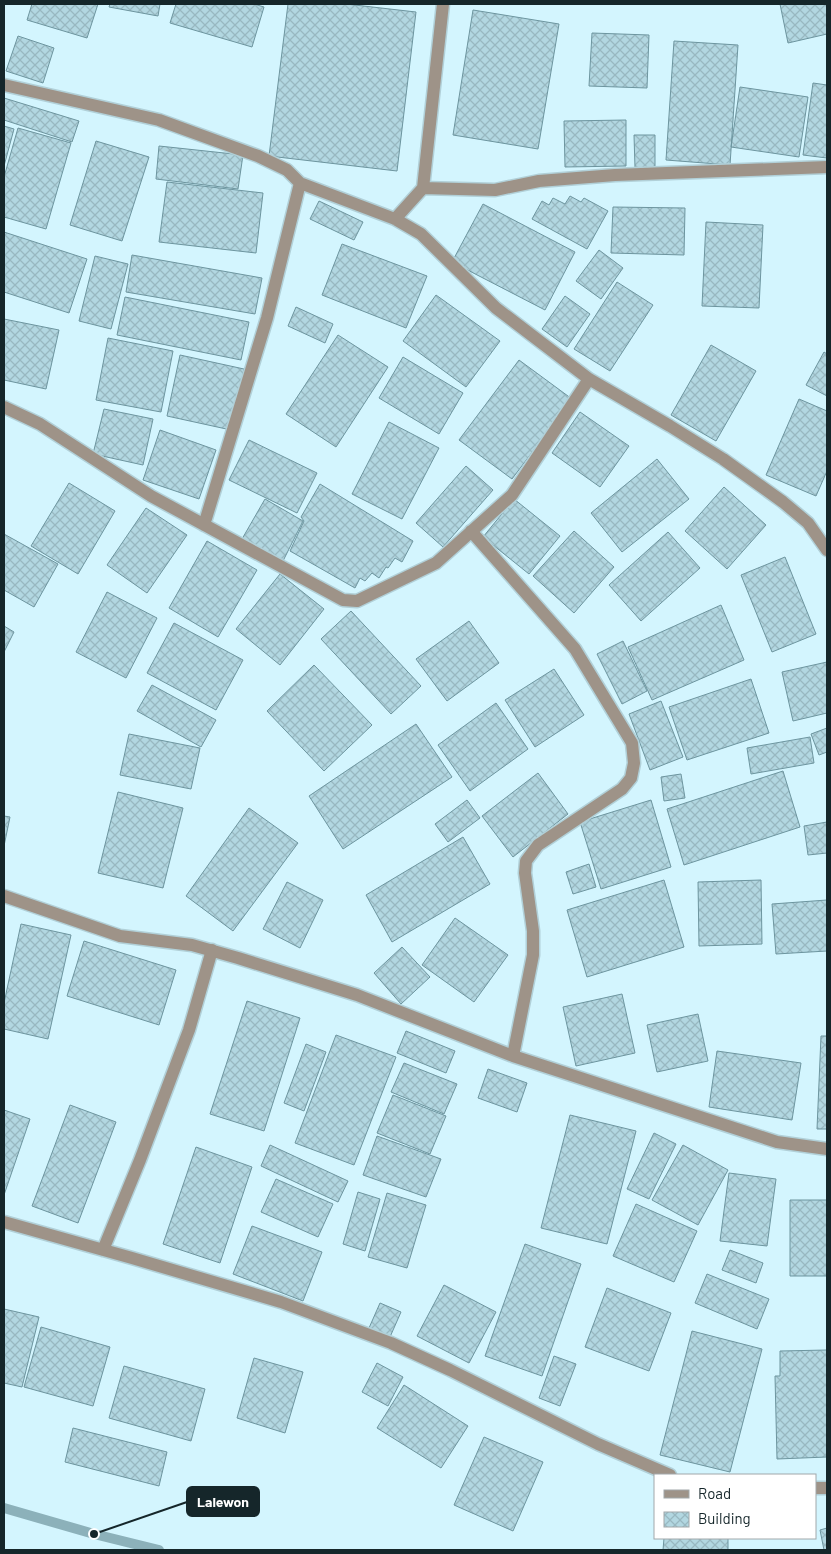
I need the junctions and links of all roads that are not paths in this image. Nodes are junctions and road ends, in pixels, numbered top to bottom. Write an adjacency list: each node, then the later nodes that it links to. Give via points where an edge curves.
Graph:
1 (443, 4): 5 (street)
2 (4, 85): 4 (street, via 159,120 258,156 287,170)
3 (827, 167): 5 (street, via 615,175 539,181 495,190)
4 (300, 183): 6 (street); 9 (street, via 268,318)
5 (422, 188): 6 (street)
6 (395, 219): 7 (street, via 421,234 496,308)
7 (589, 379): 10 (street, via 512,495); 11 (street, via 730,464 808,523)
8 (4, 408): 9 (street, via 40,424 151,496)
9 (204, 525): 10 (street, via 343,600 357,601 436,562)
10 (471, 531): 14 (street, via 575,649 632,743 634,763 632,778 622,790 538,845 526,861 533,955)
11 (827, 548)
12 (4, 896): 13 (street, via 120,936)
13 (212, 950): 14 (street, via 356,995); 17 (street, via 189,1030)
14 (513, 1056): 15 (street, via 777,1142)
15 (827, 1149)
16 (4, 1222): 17 (street)
17 (103, 1250): 18 (street, via 281,1302 391,1344)
18 (668, 1474)

